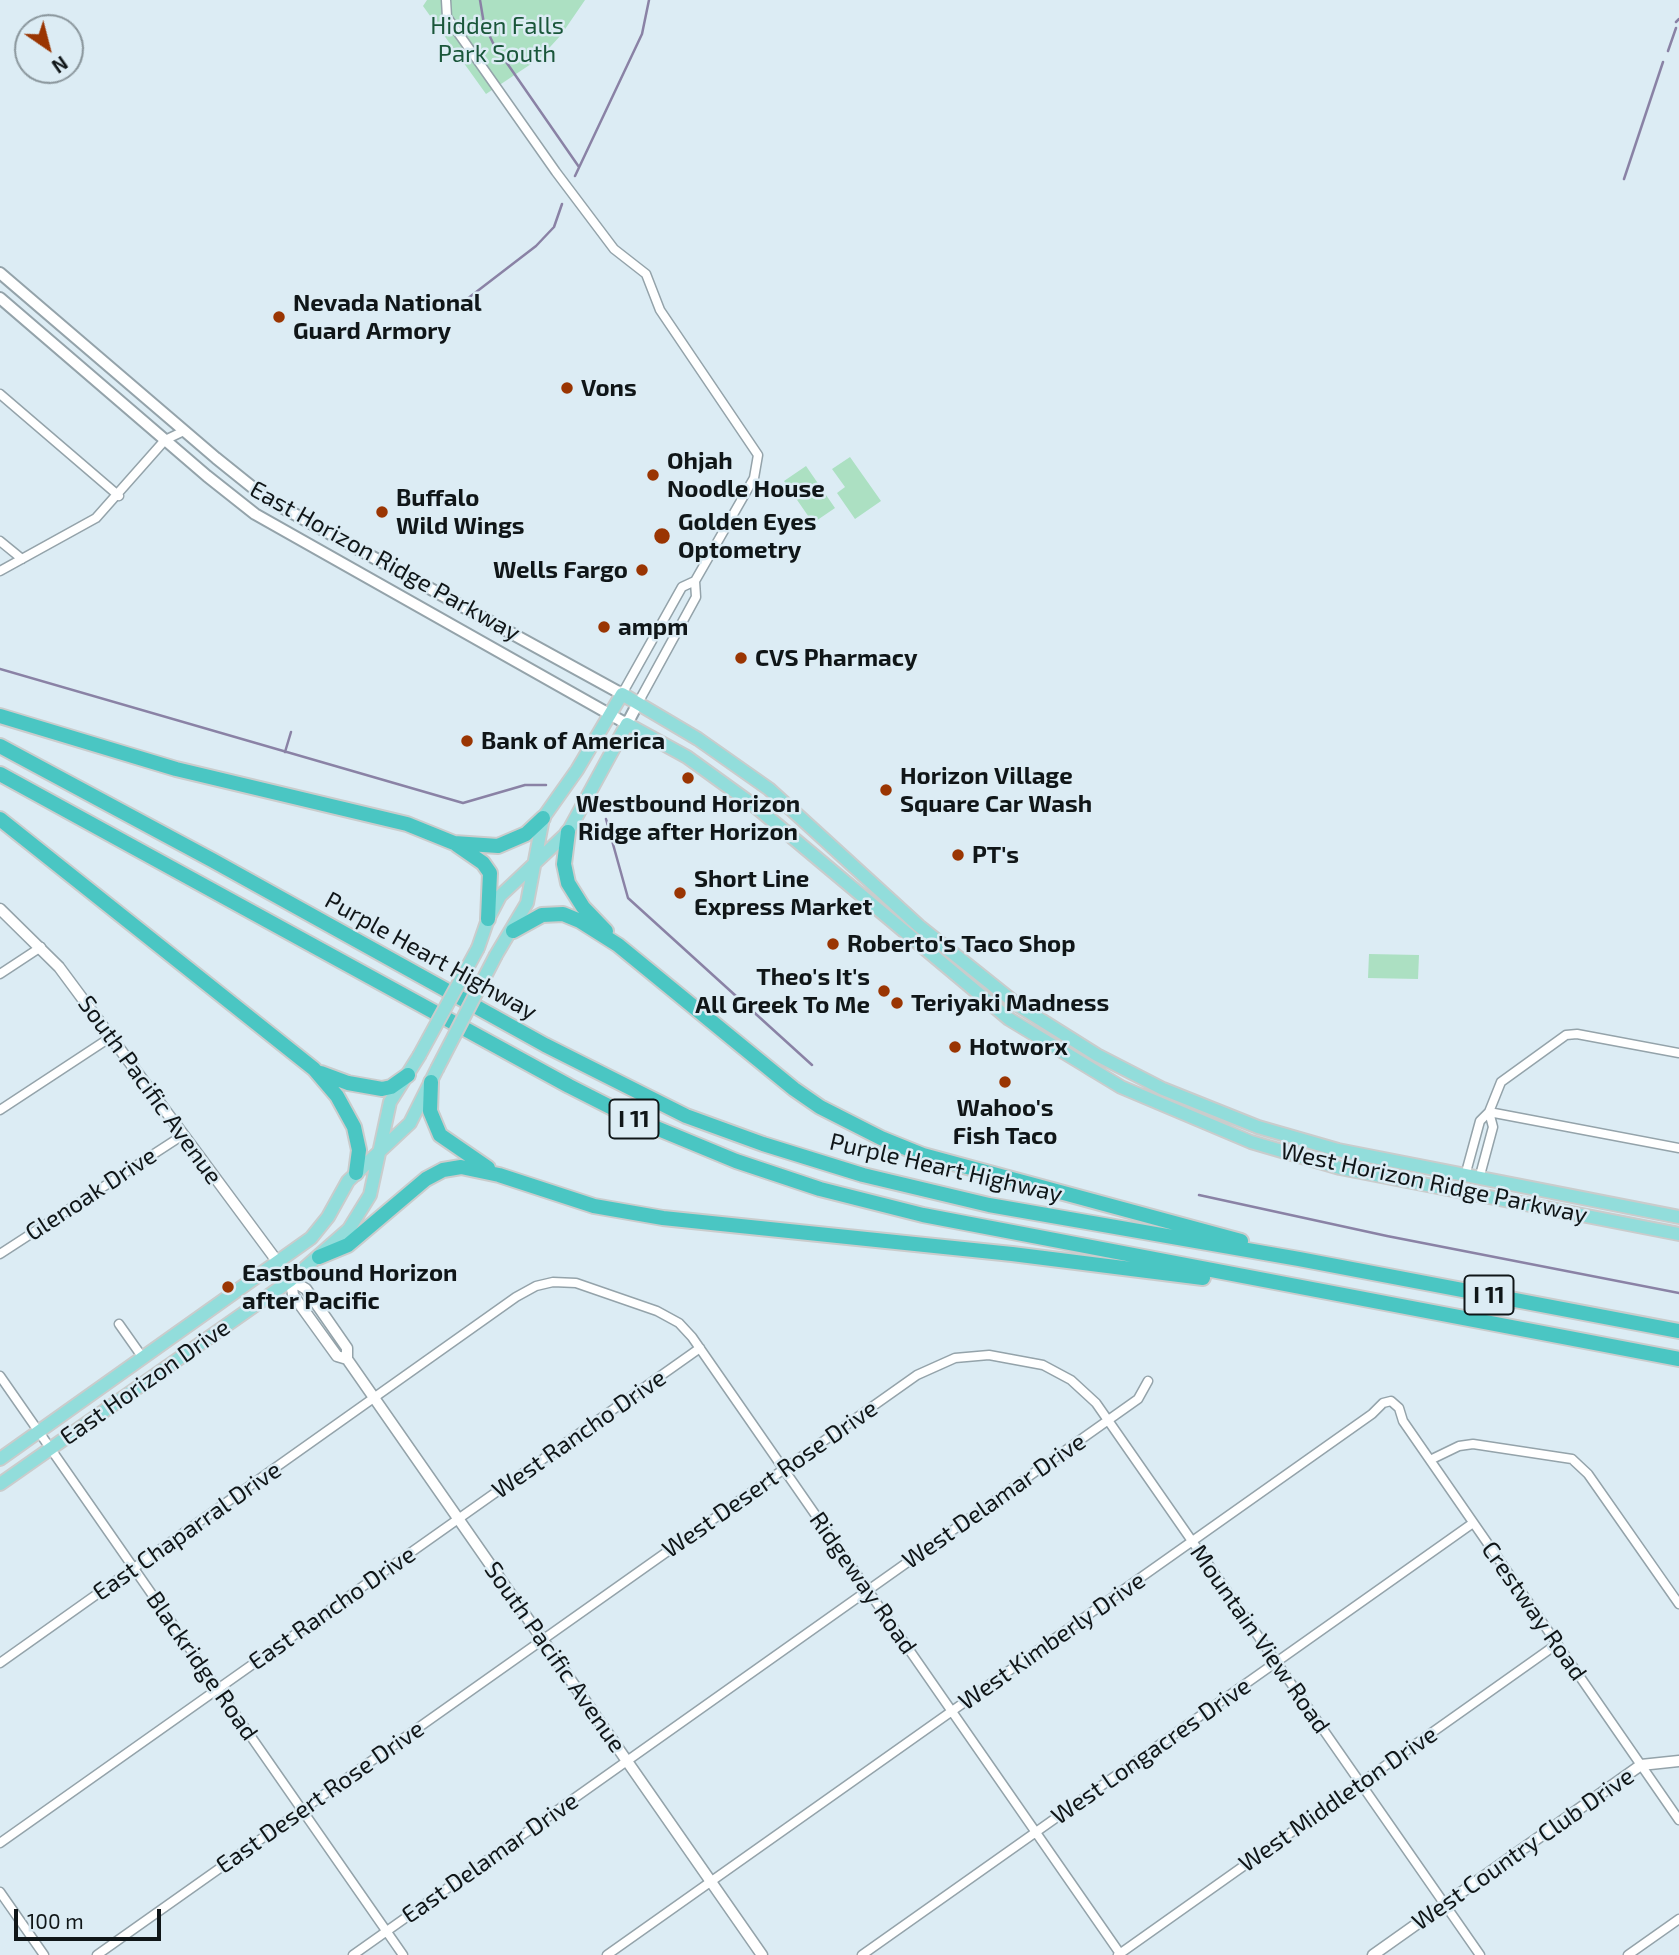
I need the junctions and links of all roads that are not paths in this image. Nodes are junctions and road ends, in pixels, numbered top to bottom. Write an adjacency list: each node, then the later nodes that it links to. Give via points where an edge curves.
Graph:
1 (446, 0): 13 (street, via 447,17 556,172 614,249 646,274 660,310 758,455 754,478)
2 (0, 273): 5 (main road, East Horizon Ridge Parkway)
3 (0, 298): 6 (main road, East Horizon Ridge Parkway)
4 (0, 394): 7 (street)
5 (184, 432): 6 (street); 10 (main road, East Horizon Ridge Parkway, via 267,499)
6 (165, 440): 7 (street); 12 (main road, East Horizon Ridge Parkway, via 256,514)
7 (119, 495): 9 (street, via 96,518)
8 (0, 541): 9 (street)
9 (22, 559): 11 (street)
10 (384, 565): 12 (main road); 14 (main road, East Horizon Ridge Parkway)
11 (0, 571)
12 (376, 582): 16 (main road, East Horizon Ridge Parkway)
13 (695, 582): 14 (street, via 682,587); 15 (street, via 696,597)
14 (622, 694): 15 (main road, West Horizon Ridge Parkway); 16 (main road)
15 (638, 703): 18 (main road); 25 (main road, West Horizon Ridge Parkway, via 698,738 769,789)
16 (609, 713): 18 (main road, West Horizon Ridge Parkway); 21 (main road)
17 (0, 716): 24 (highway, via 176,769 407,824)
18 (627, 724): 23 (main road, East Horizon Drive); 27 (main road, West Horizon Ridge Parkway, via 734,790)
19 (0, 746): 59 (highway, Purple Heart Highway / I 11, via 545,1045 686,1116 808,1160 919,1190)
20 (0, 774): 63 (highway, Purple Heart Highway / I 11, via 569,1086 712,1152 820,1189 923,1215)
21 (543, 818): 24 (highway, via 508,843 488,847); 26 (main road, East Horizon Drive)
22 (0, 819): 40 (highway)
23 (568, 832): 26 (main road, East Horizon Drive); 31 (highway, via 564,864 568,883)
24 (454, 843): 29 (highway, via 487,868 491,878)
25 (848, 860): 27 (main road); 33 (main road, West Horizon Ridge Parkway)
26 (533, 865): 29 (main road, East Horizon Drive, via 500,896); 30 (main road, East Horizon Drive, via 527,904)
27 (835, 874): 35 (main road, West Horizon Ridge Parkway)
28 (0, 909): 32 (street, South Pacific Avenue)
29 (488, 919): 41 (main road, East Horizon Drive, bridge, via 478,948)
30 (513, 931): 31 (highway, via 533,918 563,914); 42 (main road, East Horizon Drive, bridge)
31 (618, 945): 59 (highway, via 794,1089 862,1129 923,1155)
32 (41, 947): 34 (street); 36 (street, South Pacific Avenue)
33 (962, 962): 35 (main road); 39 (main road, West Horizon Ridge Parkway, via 1044,1024)
34 (0, 974)
35 (953, 974): 37 (main road, West Horizon Ridge Parkway)
36 (111, 1037): 43 (street); 47 (street, South Pacific Avenue)
37 (1050, 1046): 39 (main road, via 1062,1046 1087,1060); 46 (main road, West Horizon Ridge Parkway, via 1122,1087)
38 (1679, 1054): 44 (street, via 1566,1035 1501,1082)
39 (1097, 1055): 45 (main road, West Horizon Ridge Parkway)
40 (314, 1069): 41 (highway, via 348,1083 382,1088); 50 (highway, via 337,1096 354,1127 359,1150)
41 (408, 1075): 49 (main road, East Horizon Drive, via 387,1110)
42 (434, 1076): 49 (main road, East Horizon Drive, via 410,1123); 51 (highway, via 430,1111 440,1135)
43 (0, 1110)
44 (1489, 1112): 48 (street); 52 (street, via 1480,1121); 54 (street, via 1493,1127)
45 (1237, 1119): 46 (main road); 52 (main road, West Horizon Ridge Parkway, via 1338,1150)
46 (1230, 1134): 53 (main road, West Horizon Ridge Parkway, via 1287,1154)
47 (183, 1135): 57 (street, Glenoak Drive); 60 (street, South Pacific Avenue)
48 (1679, 1148)
49 (378, 1153): 50 (main road, East Horizon Drive); 58 (main road, East Horizon Drive, via 374,1184 364,1209)
50 (356, 1173): 60 (main road, East Horizon Drive, via 317,1232)
51 (499, 1175): 58 (highway, via 461,1167 434,1174 348,1245); 63 (highway, via 594,1206 663,1218 1012,1254)
52 (1465, 1177): 54 (main road, West Horizon Ridge Parkway)
53 (1385, 1178): 54 (main road, via 1403,1175 1467,1186); 56 (main road, West Horizon Ridge Parkway)
54 (1479, 1179): 55 (main road, West Horizon Ridge Parkway)
55 (1679, 1217)
56 (1679, 1234)
57 (0, 1254)
58 (319, 1257): 61 (main road, East Horizon Drive)
59 (1299, 1259): 65 (highway, Purple Heart Highway / I 11)
60 (278, 1263): 61 (street, South Pacific Avenue); 68 (main road, East Horizon Drive)
61 (291, 1280): 72 (street, South Pacific Avenue, via 293,1295); 76 (main road, East Horizon Drive)
62 (552, 1282): 66 (street, Ridgeway Road, via 576,1283 657,1311 679,1323); 72 (street, East Chaparral Drive, via 526,1291)
63 (1333, 1294): 69 (highway, Purple Heart Highway / I 11)
64 (119, 1324): 68 (street)
65 (1679, 1331)
66 (700, 1348): 79 (street, Ridgeway Road); 81 (street, West Rancho Drive)
67 (1012, 1357): 74 (street, Mountain View Road, via 1043,1365 1072,1380); 79 (street, West Desert Rose Drive, via 967,1355 941,1362)
68 (143, 1358): 75 (main road, East Horizon Drive)
69 (1679, 1359)
70 (0, 1376): 75 (street, Blackridge Road)
71 (1148, 1381): 74 (street, West Delamar Drive, via 1138,1399)
72 (374, 1398): 81 (street, South Pacific Avenue); 84 (street, East Chaparral Drive)
73 (1391, 1401): 78 (street, Crestway Road); 83 (street, West Kimberly Drive)
74 (1108, 1421): 83 (street, Mountain View Road); 85 (street, West Delamar Drive)
75 (38, 1432): 76 (street, Blackridge Road); 77 (main road, East Horizon Drive)
76 (50, 1448): 80 (main road, East Horizon Drive); 84 (street, Blackridge Road)
77 (0, 1459)
78 (1430, 1460): 82 (street, Crestway Road); 86 (street, via 1473,1444 1572,1459 1588,1474)
79 (784, 1469): 85 (street, Ridgeway Road); 87 (street, West Desert Rose Drive)
80 (0, 1484)
81 (459, 1519): 87 (street, South Pacific Avenue); 91 (street, East Rancho Drive)
82 (1473, 1522): 88 (street, Crestway Road); 89 (street, West Longacres Drive)
83 (1192, 1541): 89 (street, Mountain View Road); 92 (street, West Kimberly Drive)
84 (134, 1568): 90 (street, East Chaparral Drive); 91 (street, Blackridge Road)
85 (868, 1591): 92 (street, Ridgeway Road); 94 (street, West Delamar Drive)
86 (1679, 1604)
87 (542, 1639): 94 (street, South Pacific Avenue); 97 (street, East Desert Rose Drive)
88 (1557, 1644): 95 (street, Crestway Road); 96 (street, West Middleton Drive)
89 (1276, 1662): 96 (street, Mountain View Road); 99 (street, West Longacres Drive)
90 (0, 1663)
91 (218, 1689): 97 (street, Blackridge Road); 100 (street, East Rancho Drive)
92 (952, 1712): 99 (street, Ridgeway Road); 101 (street, West Kimberly Drive)
93 (1679, 1760): 95 (street, West Country Club Drive)
94 (627, 1761): 101 (street, South Pacific Avenue); 105 (street, East Delamar Drive)
95 (1641, 1765): 98 (street, Crestway Road); 103 (street, West Country Club Drive)
96 (1360, 1783): 103 (street, Mountain View Road); 106 (street, West Middleton Drive)
97 (303, 1810): 105 (street, Blackridge Road); 108 (street, East Desert Rose Drive)
98 (1679, 1820)
99 (1036, 1833): 106 (street, Ridgeway Road); 113 (street, West Longacres Drive)
100 (0, 1843)
101 (711, 1881): 111 (street, West Kimberly Drive); 112 (street, South Pacific Avenue)
102 (0, 1892): 107 (street)
103 (1445, 1905): 114 (street, West Country Club Drive); 115 (street, Mountain View Road)
104 (1679, 1919): 116 (street)
105 (387, 1931): 109 (street, East Delamar Drive); 110 (street, Blackridge Road)
106 (1120, 1954)
107 (44, 1955)
108 (97, 1955)
109 (353, 1955)
110 (404, 1955)
111 (607, 1955)
112 (762, 1955)
113 (862, 1955)
114 (1373, 1955)
115 (1480, 1955)
116 (1628, 1955)

